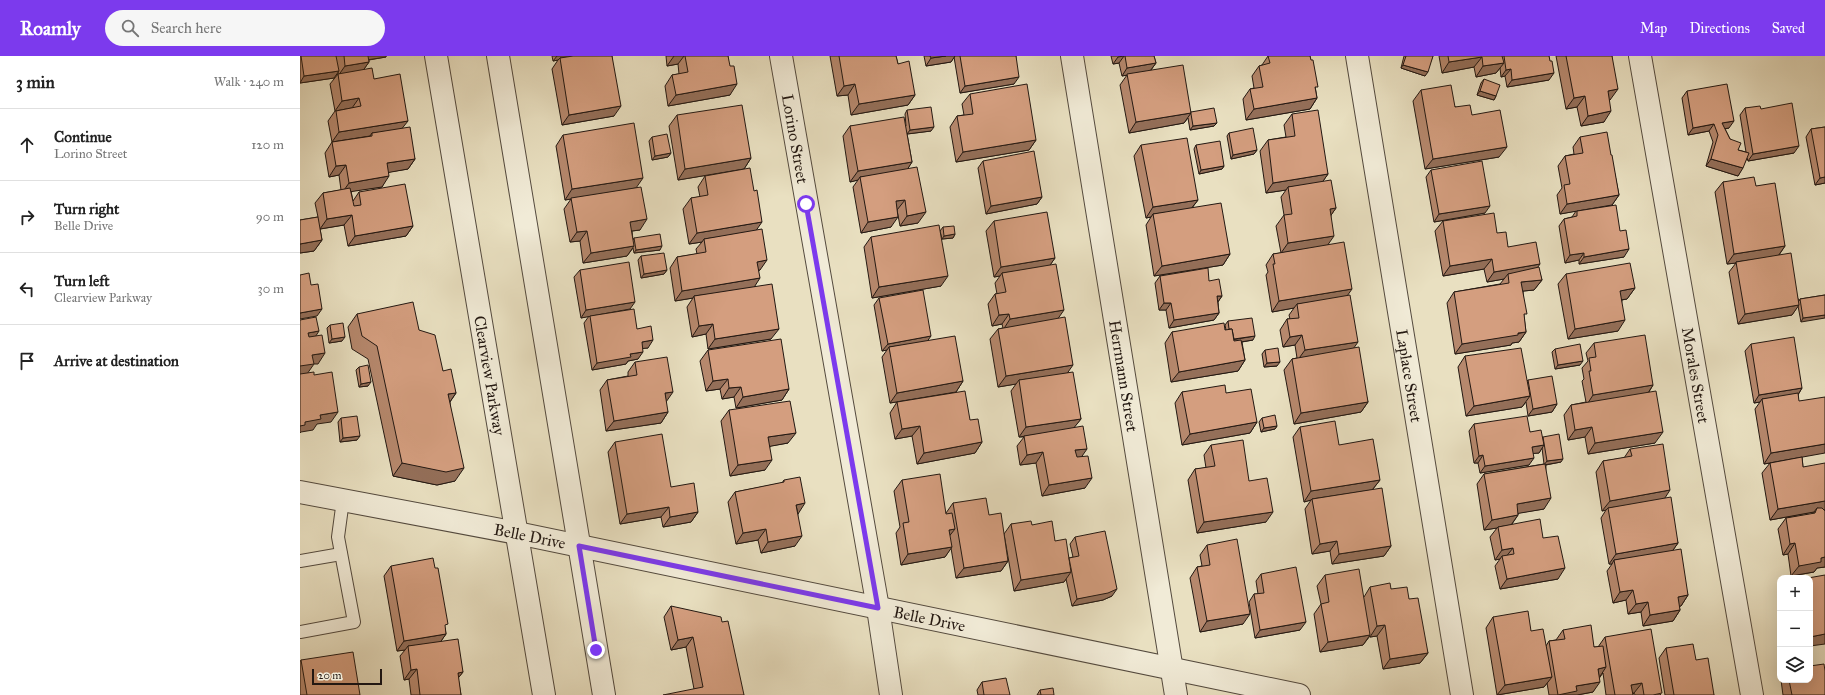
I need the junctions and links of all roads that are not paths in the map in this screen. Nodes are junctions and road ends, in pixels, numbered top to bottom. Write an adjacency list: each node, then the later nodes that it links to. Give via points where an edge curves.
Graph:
1 (436, 56): 9 (street, Clearview Parkway)
2 (498, 56): 10 (street)
3 (782, 56): 13 (street, Lorino Street)
4 (1072, 56): 15 (street, Herrmann Street)
5 (1357, 56): 21 (street, Laplace Street)
6 (1640, 56): 22 (street, Morales Street)
7 (300, 492): 8 (street, Belle Drive)
8 (343, 500): 9 (street, Belle Drive); 11 (lane, via 338,537)
9 (517, 533): 10 (street, Belle Drive); 16 (street, Clearview Parkway)
10 (579, 546): 13 (street, Belle Drive); 17 (street)
11 (341, 554): 12 (lane); 14 (lane, via 354,622)
12 (300, 561)
13 (878, 608): 15 (street, Belle Drive); 18 (street, Lorino Street)
14 (300, 632)
15 (1171, 669): 19 (street, Herrmann Street); 20 (street, Belle Drive)
16 (544, 695)
17 (604, 695)
18 (891, 695)
19 (1176, 695)
20 (1299, 695)
21 (1462, 695)
22 (1752, 695)

